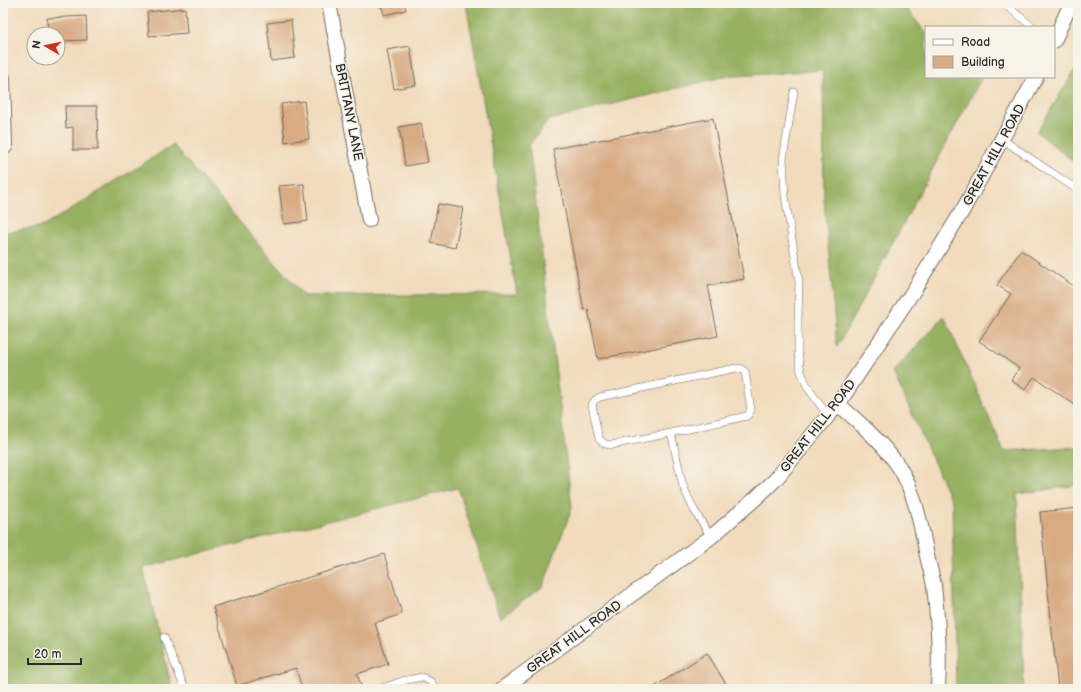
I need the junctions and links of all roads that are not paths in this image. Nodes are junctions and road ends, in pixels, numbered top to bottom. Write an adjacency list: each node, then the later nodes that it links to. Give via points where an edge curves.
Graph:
1 (329, 3): 12 (street, BRITTANY LANE)
2 (1003, 3): 4 (lane)
3 (1071, 3): 5 (street)
4 (1032, 26)
5 (1055, 39)
6 (3, 78): 10 (street)
7 (1035, 78): 9 (street, GREAT HILL ROAD)
8 (794, 92): 14 (lane, via 783,159 785,196 799,282 798,352 808,388)
9 (1003, 140): 11 (lane); 13 (street, GREAT HILL ROAD, via 914,290)
10 (5, 147)
11 (1078, 190)
12 (370, 220)
13 (838, 404): 14 (street, GREAT HILL ROAD); 22 (street, via 886,449 900,468 912,495 921,523 934,585 938,634)
14 (828, 416): 16 (street, GREAT HILL ROAD, via 756,500)
15 (671, 433): 15 (lane, via 605,444 599,439 592,405 600,397 736,368 745,372 751,410 747,416); 16 (lane, via 683,486)
16 (711, 537): 21 (street, GREAT HILL ROAD)
17 (164, 638): 18 (lane)
18 (185, 689)
19 (380, 689): 20 (lane, via 422,677 431,682)
20 (435, 689)
21 (502, 689)
22 (938, 689)

